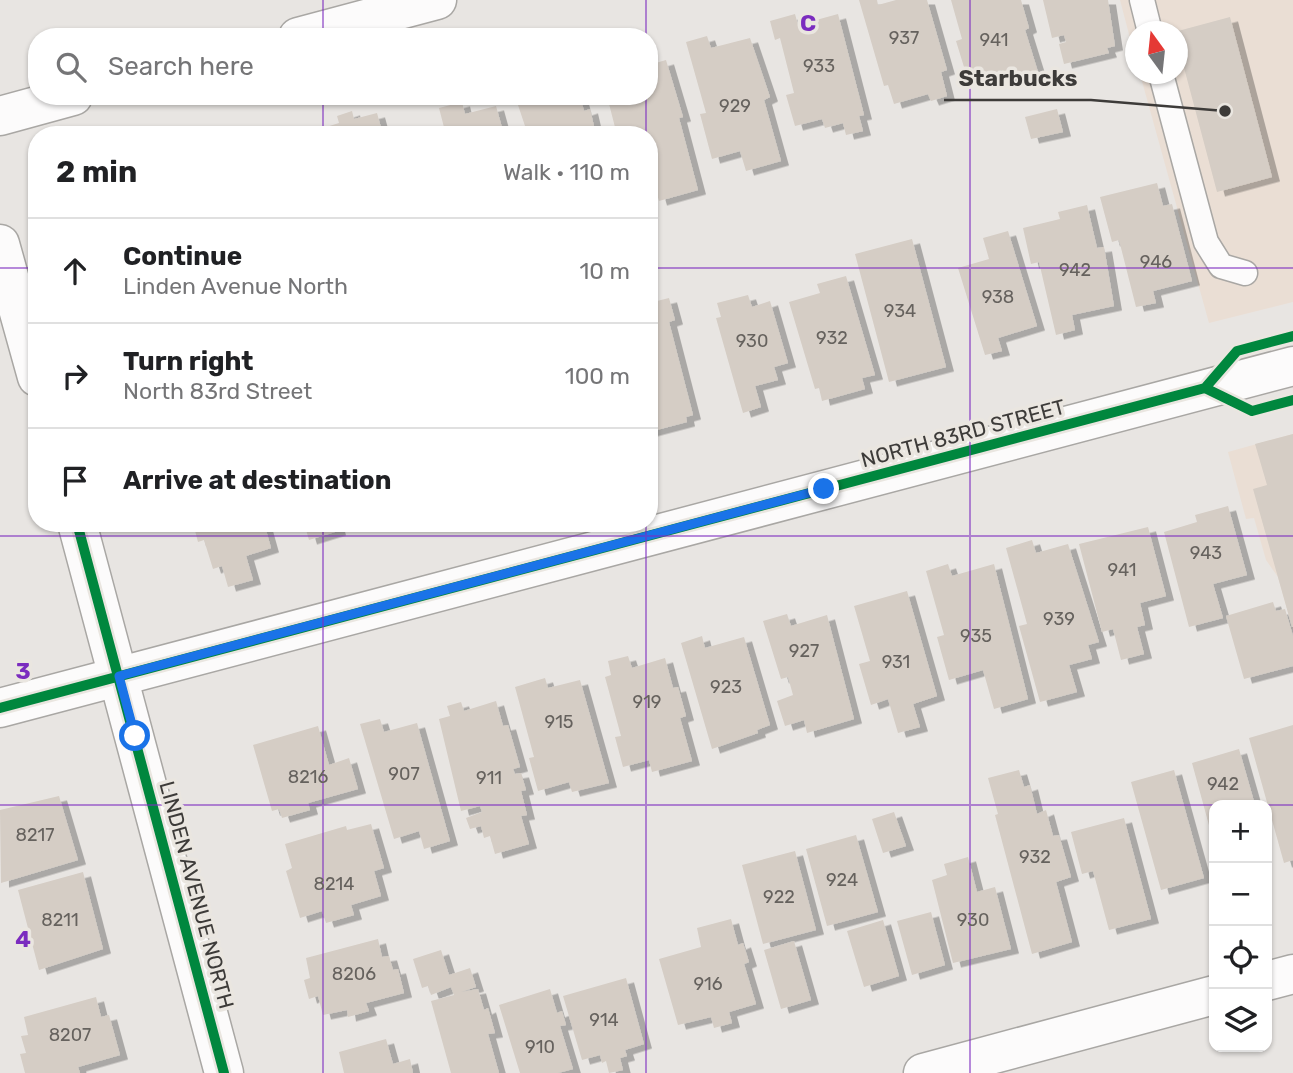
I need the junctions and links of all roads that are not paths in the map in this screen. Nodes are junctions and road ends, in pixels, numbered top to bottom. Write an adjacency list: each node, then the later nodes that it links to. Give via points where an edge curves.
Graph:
1 (437, 0): 4 (street)
2 (1142, 0): 3 (lane)
3 (1147, 21)
4 (332, 28)
5 (1164, 84): 9 (lane, via 1206,242 1221,266)
6 (40, 105): 7 (street)
7 (0, 116)
8 (0, 244): 10 (street)
9 (1245, 273)
10 (28, 345)
11 (1293, 366): 13 (street, NORTH 83RD STREET)
12 (79, 532): 13 (street, LINDEN AVENUE NORTH)
13 (119, 676): 14 (street, NORTH 83RD STREET); 18 (street, LINDEN AVENUE NORTH)
14 (0, 708)
15 (1293, 974): 16 (street)
16 (1272, 980)
17 (1209, 996): 19 (street)
18 (224, 1073)
19 (923, 1073)

